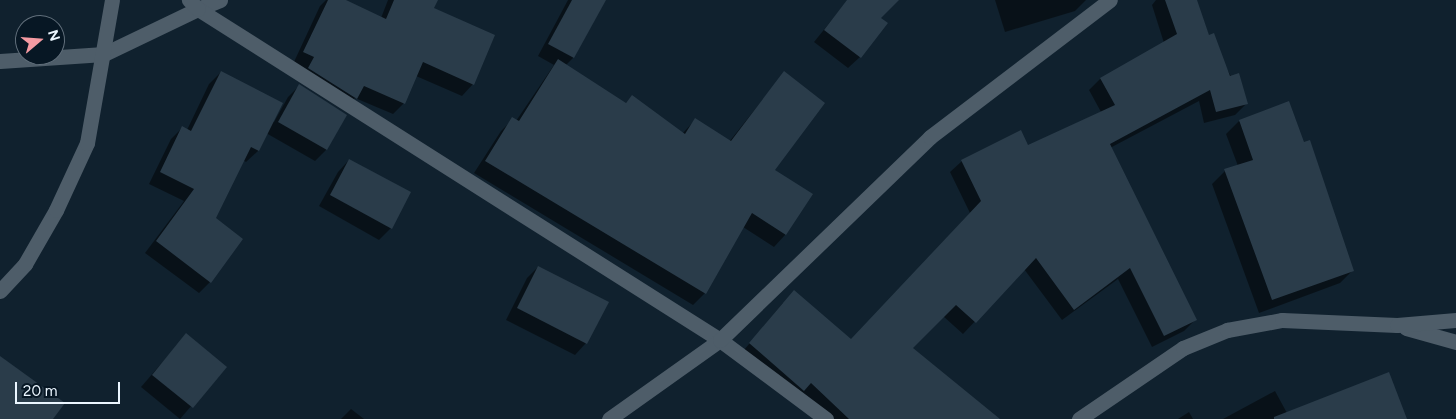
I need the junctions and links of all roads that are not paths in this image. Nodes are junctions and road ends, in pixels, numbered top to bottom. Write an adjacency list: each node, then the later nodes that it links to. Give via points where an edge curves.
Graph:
1 (112, 0): 5 (street)
2 (220, 0): 4 (street)
3 (1110, 0): 10 (street, via 930,137)
4 (193, 5): 5 (street); 10 (street)
5 (104, 54): 6 (street); 7 (street, via 87,143 56,210 25,264)
6 (0, 61)
7 (0, 291)
8 (1456, 320): 9 (street)
9 (1397, 325): 11 (street); 14 (street, via 1282,320 1227,330 1183,348)
10 (720, 340): 12 (street); 13 (street)
11 (1456, 342)
12 (609, 419)
13 (826, 419)
14 (1079, 419)

